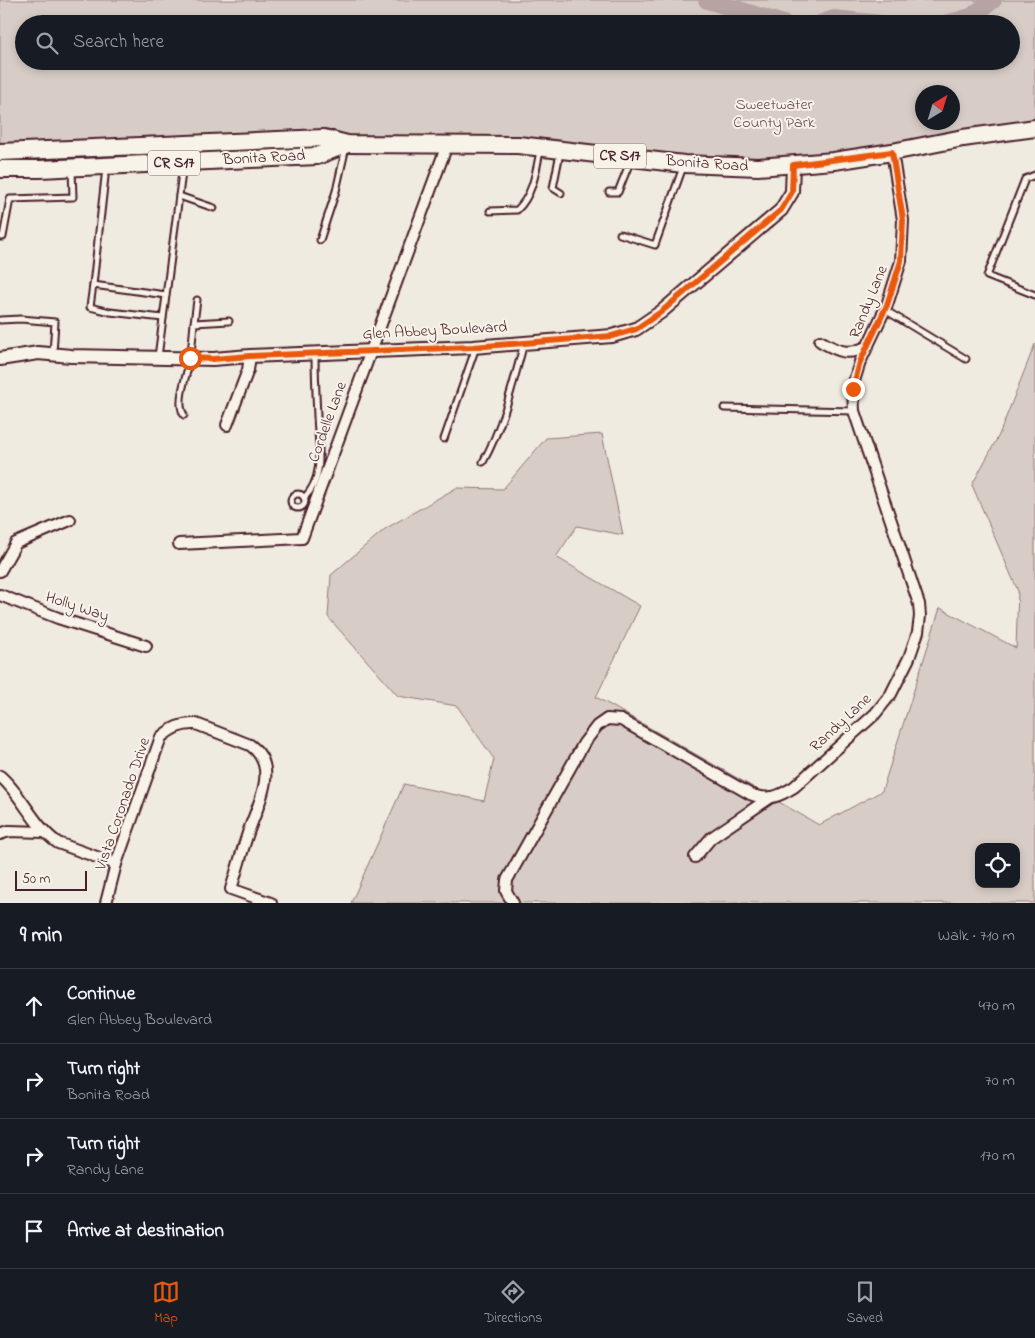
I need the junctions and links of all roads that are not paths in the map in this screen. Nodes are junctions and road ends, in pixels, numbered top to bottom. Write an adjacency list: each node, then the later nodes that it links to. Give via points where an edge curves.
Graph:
1 (1035, 128): 7 (main road, Bonita Road / CR S17)
2 (346, 144): 3 (main road, Bonita Road / CR S17); 6 (main road, Bonita Road / CR S17, via 324,138); 9 (main road, Bonita Road / CR S17, via 317,156); 23 (lane, via 336,191)
3 (447, 145): 4 (main road, Bonita Road / CR S17); 37 (street, Cordelle Lane)
4 (540, 148): 5 (main road, Bonita Road / CR S17); 20 (lane, via 528,196 522,206 517,210)
5 (561, 150): 8 (main road, Bonita Road / CR S17); 17 (lane, via 553,188)
6 (0, 152)
7 (892, 152): 11 (main road, Bonita Road / CR S17); 28 (street, Randy Lane, via 903,220 902,245 901,261)
8 (631, 158): 10 (main road, Bonita Road / CR S17); 16 (lane, via 618,192)
9 (183, 162): 12 (main road, Bonita Road / CR S17); 18 (lane)
10 (684, 164): 11 (main road, Bonita Road / CR S17); 21 (lane, via 655,245)
11 (793, 165): 34 (street, Glen Abbey Boulevard, via 792,192 781,210 661,312 636,329 612,336)
12 (107, 166): 13 (main road, Bonita Road / CR S17); 24 (lane)
13 (72, 168): 14 (main road, Bonita Road / CR S17); 22 (lane, via 73,197 10,199)
14 (0, 169)
15 (1035, 174): 26 (lane, via 1025,179 988,276)
16 (609, 192)
17 (560, 193)
18 (179, 196): 19 (lane); 25 (lane)
19 (214, 208)
20 (490, 211)
21 (620, 234)
22 (0, 237)
23 (320, 240)
24 (93, 285): 25 (lane); 29 (lane, via 90,307)
25 (166, 295): 29 (lane)
26 (1035, 295)
27 (197, 300): 32 (lane)
28 (884, 310): 36 (street, Randy Lane); 44 (lane)
29 (163, 318): 41 (lane)
30 (0, 320): 39 (lane, via 55,322)
31 (229, 321): 32 (lane)
32 (194, 323): 42 (lane)
33 (820, 341): 36 (street, via 840,352 857,352)
34 (524, 343): 35 (street, Glen Abbey Boulevard); 50 (lane, via 511,392)
35 (476, 346): 37 (street, Glen Abbey Boulevard); 49 (lane)
36 (868, 346): 46 (street, Randy Lane, via 854,381)
37 (370, 352): 38 (street, Glen Abbey Boulevard); 53 (street, Cordelle Lane, via 302,538)
38 (315, 353): 40 (street, Glen Abbey Boulevard); 51 (lane, via 319,459 315,482)
39 (52, 354): 41 (street, Glen Abbey Boulevard); 43 (street, Glen Abbey Boulevard)
40 (250, 356): 42 (street, Glen Abbey Boulevard); 48 (street, via 248,370)
41 (158, 358): 42 (street, Glen Abbey Boulevard)
42 (190, 358): 47 (lane, via 181,398)
43 (0, 359)
44 (966, 359)
45 (724, 408): 46 (lane)
46 (854, 411): 58 (street, Randy Lane, via 919,604 918,632 892,694 875,714 794,787 779,796)
47 (184, 415)
48 (227, 425)
49 (444, 440)
50 (483, 462)
51 (304, 498)
52 (70, 520): 54 (street, via 16,544)
53 (179, 544)
54 (0, 571)
55 (0, 595): 56 (street, Holly Way, via 58,618)
56 (146, 646)
57 (0, 776): 59 (street)
58 (771, 796): 61 (street, via 710,838); 65 (street, Randy Lane, via 760,798 750,794 622,720 607,719 596,726 584,743 506,880 506,890)
59 (44, 832): 60 (street, via 8,831); 62 (street, via 58,843)
60 (0, 834)
61 (695, 857)
62 (116, 864): 63 (street, Vista Coronado Drive); 64 (street, Vista Coronado Drive, via 161,737 180,725 196,724 250,745 263,759 266,772 263,793 231,889)
63 (106, 903)
64 (271, 903)
65 (513, 903)

